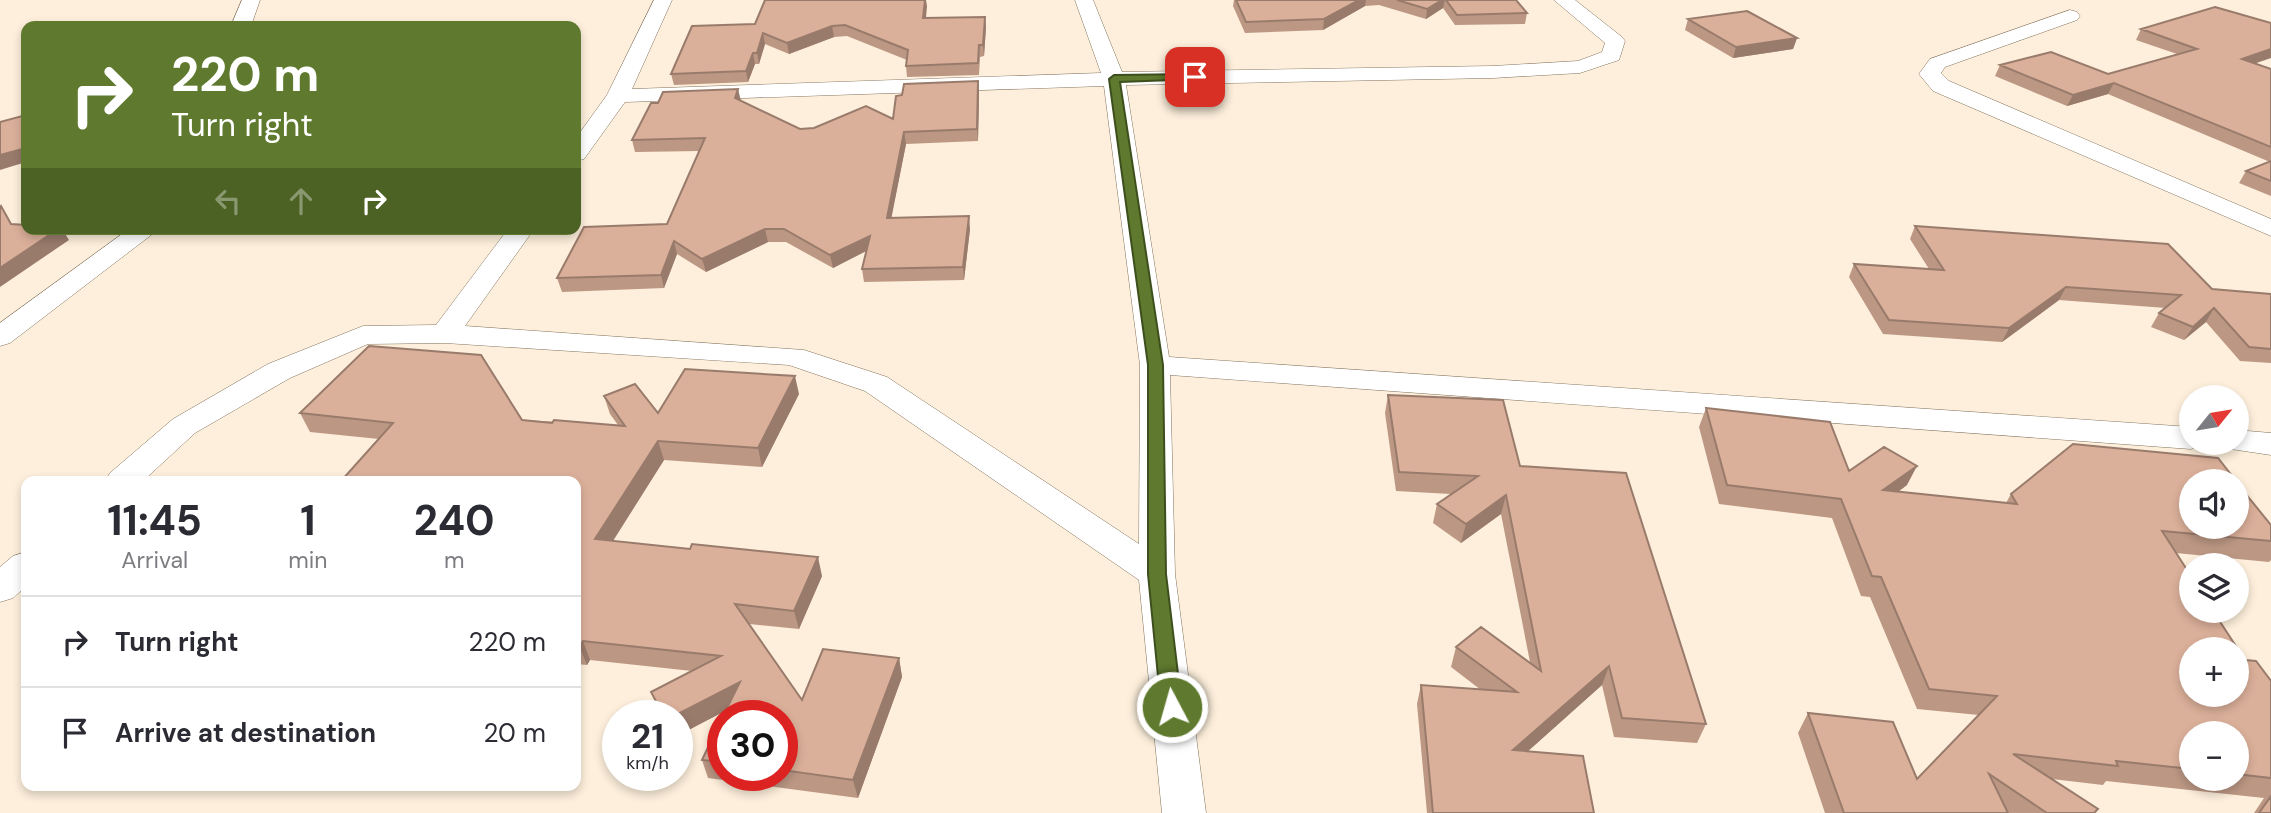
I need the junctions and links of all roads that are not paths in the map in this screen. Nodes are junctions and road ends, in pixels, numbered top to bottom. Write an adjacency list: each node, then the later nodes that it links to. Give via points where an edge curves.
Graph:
1 (251, 0): 6 (street)
2 (663, 0): 8 (street)
3 (1084, 0): 7 (street)
4 (1563, 0): 7 (street, via 1615,41 1612,57 1580,67 1493,72)
5 (2070, 16): 10 (street, via 1937,64 1930,74 1941,86)
6 (244, 21)
7 (1114, 79): 8 (street); 15 (street)
8 (618, 96): 9 (street)
9 (581, 147)
10 (2271, 228)
11 (138, 235): 14 (street)
12 (517, 235): 13 (street)
13 (445, 334): 19 (street, via 363,335 279,371 184,426); 21 (street, via 793,356 876,384)
14 (0, 337)
15 (1155, 365): 16 (street); 21 (street)
16 (2179, 437)
17 (2249, 442): 18 (street)
18 (2271, 443)
19 (127, 476)
20 (21, 569): 22 (street)
21 (1157, 574): 23 (street)
22 (0, 588)
23 (1184, 813)

